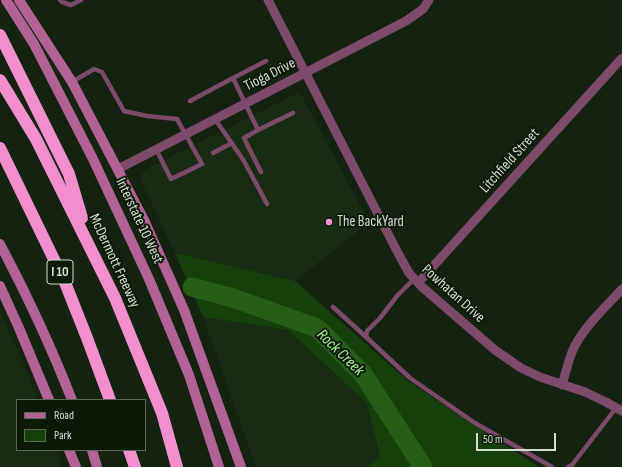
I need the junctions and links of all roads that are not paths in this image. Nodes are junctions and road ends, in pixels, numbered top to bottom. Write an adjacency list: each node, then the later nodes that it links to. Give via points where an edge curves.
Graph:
1 (6, 0): 46 (main road, Interstate 10 West, via 41,58 141,260 189,375)
2 (18, 0): 13 (main road)
3 (60, 0): 4 (lane, via 71,5)
4 (81, 0)
5 (268, 0): 10 (street, Powhatan Drive)
6 (430, 0): 10 (street, Tioga Drive, via 412,18)
7 (0, 35): 28 (highway, via 69,174)
8 (622, 58): 29 (street, Litchfield Street)
9 (266, 61): 11 (lane)
10 (305, 73): 15 (street, Tioga Drive); 29 (street, Powhatan Drive, via 398,253)
11 (233, 78): 14 (lane); 15 (lane)
12 (0, 80): 28 (highway, McDermott Freeway / I 10, via 36,139)
13 (72, 82): 19 (lane, via 94,69 102,72 124,111 177,119); 24 (main road)
14 (190, 101)
15 (246, 103): 17 (street, Tioga Drive); 18 (lane)
16 (293, 113): 18 (lane)
17 (215, 119): 19 (street, Tioga Drive); 20 (lane)
18 (258, 130): 25 (lane, via 244,138)
19 (186, 134): 22 (street, Tioga Drive); 22 (lane, via 202,164 171,179)
20 (232, 143): 23 (lane); 26 (lane)
21 (0, 148): 37 (highway, I 10, via 64,280)
22 (156, 149): 24 (street, Tioga Drive)
23 (213, 153)
24 (118, 169): 47 (main road, via 184,310)
25 (261, 172)
26 (267, 204)
27 (0, 244): 36 (main road, via 57,361)
28 (92, 250): 45 (highway, McDermott Freeway / I 10, via 115,298 162,413)
29 (416, 281): 33 (lane, via 398,296 367,331); 34 (street, Powhatan Drive, via 495,350 516,365)
30 (0, 286): 35 (main road)
31 (622, 289): 34 (street, via 579,340 572,352)
32 (333, 307): 33 (lane)
33 (366, 337): 48 (lane, via 410,378 475,423)
34 (562, 384): 38 (street, Powhatan Drive)
35 (49, 399)
36 (72, 399)
37 (110, 399)
38 (619, 409): 49 (lane)
39 (69, 451): 42 (main road)
40 (92, 451): 43 (main road)
41 (129, 451): 44 (highway)
42 (76, 467)
43 (97, 467)
44 (135, 467)
45 (177, 467)
46 (219, 467)
47 (241, 467)
48 (552, 467)
49 (568, 467)

